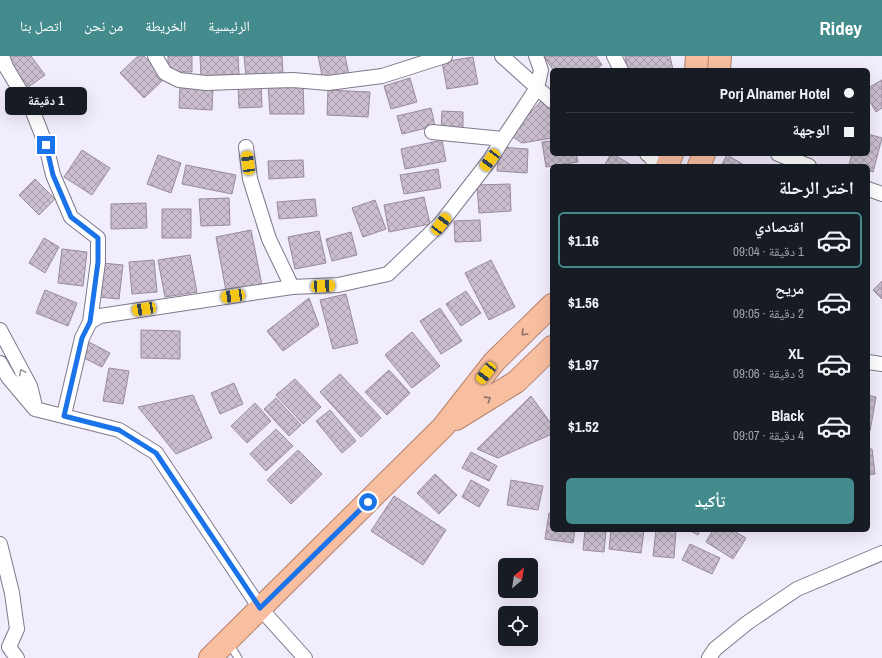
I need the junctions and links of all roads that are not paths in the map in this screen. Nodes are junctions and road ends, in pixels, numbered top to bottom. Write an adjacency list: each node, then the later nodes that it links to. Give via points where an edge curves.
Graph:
1 (2, 56): 23 (street, via 33,112 46,145 53,175 71,217 98,238 98,262)
2 (155, 56): 3 (street, via 165,73 179,80 206,83 293,80 328,83 382,76)
3 (446, 56)
4 (502, 56): 12 (street)
5 (536, 56): 12 (street, via 541,70)
6 (614, 56): 9 (street)
7 (697, 56): 10 (highway)
8 (720, 56): 11 (highway)
9 (620, 68)
10 (696, 68)
11 (719, 68)
12 (537, 88): 13 (street); 15 (street)
13 (550, 99)
14 (432, 132): 15 (street)
15 (503, 139): 21 (street, via 441,224 388,274 338,285)
16 (246, 148): 21 (street, via 250,178 270,239)
17 (783, 156): 18 (street)
18 (804, 164)
19 (870, 190): 20 (street)
20 (882, 194)
21 (292, 287): 23 (street, via 100,316)
22 (550, 307): 31 (highway, one-way to 31, via 494,362)
23 (90, 322): 30 (street, via 82,338)
24 (0, 330): 29 (street, one-way to 24, via 30,386)
25 (550, 349): 31 (highway, one-way to 25, via 516,382)
26 (870, 362): 28 (street)
27 (0, 364): 29 (street)
28 (882, 364)
29 (35, 409): 30 (street)
30 (64, 416): 34 (street, via 119,430 156,453)
31 (443, 427): 34 (highway)
32 (0, 544): 36 (street, via 12,593 17,629)
33 (882, 553): 39 (street, via 797,589 747,623)
34 (260, 608): 35 (highway); 38 (street)
35 (233, 649): 37 (highway)
36 (8, 651)
37 (210, 658)
38 (305, 658)
39 (709, 658)

